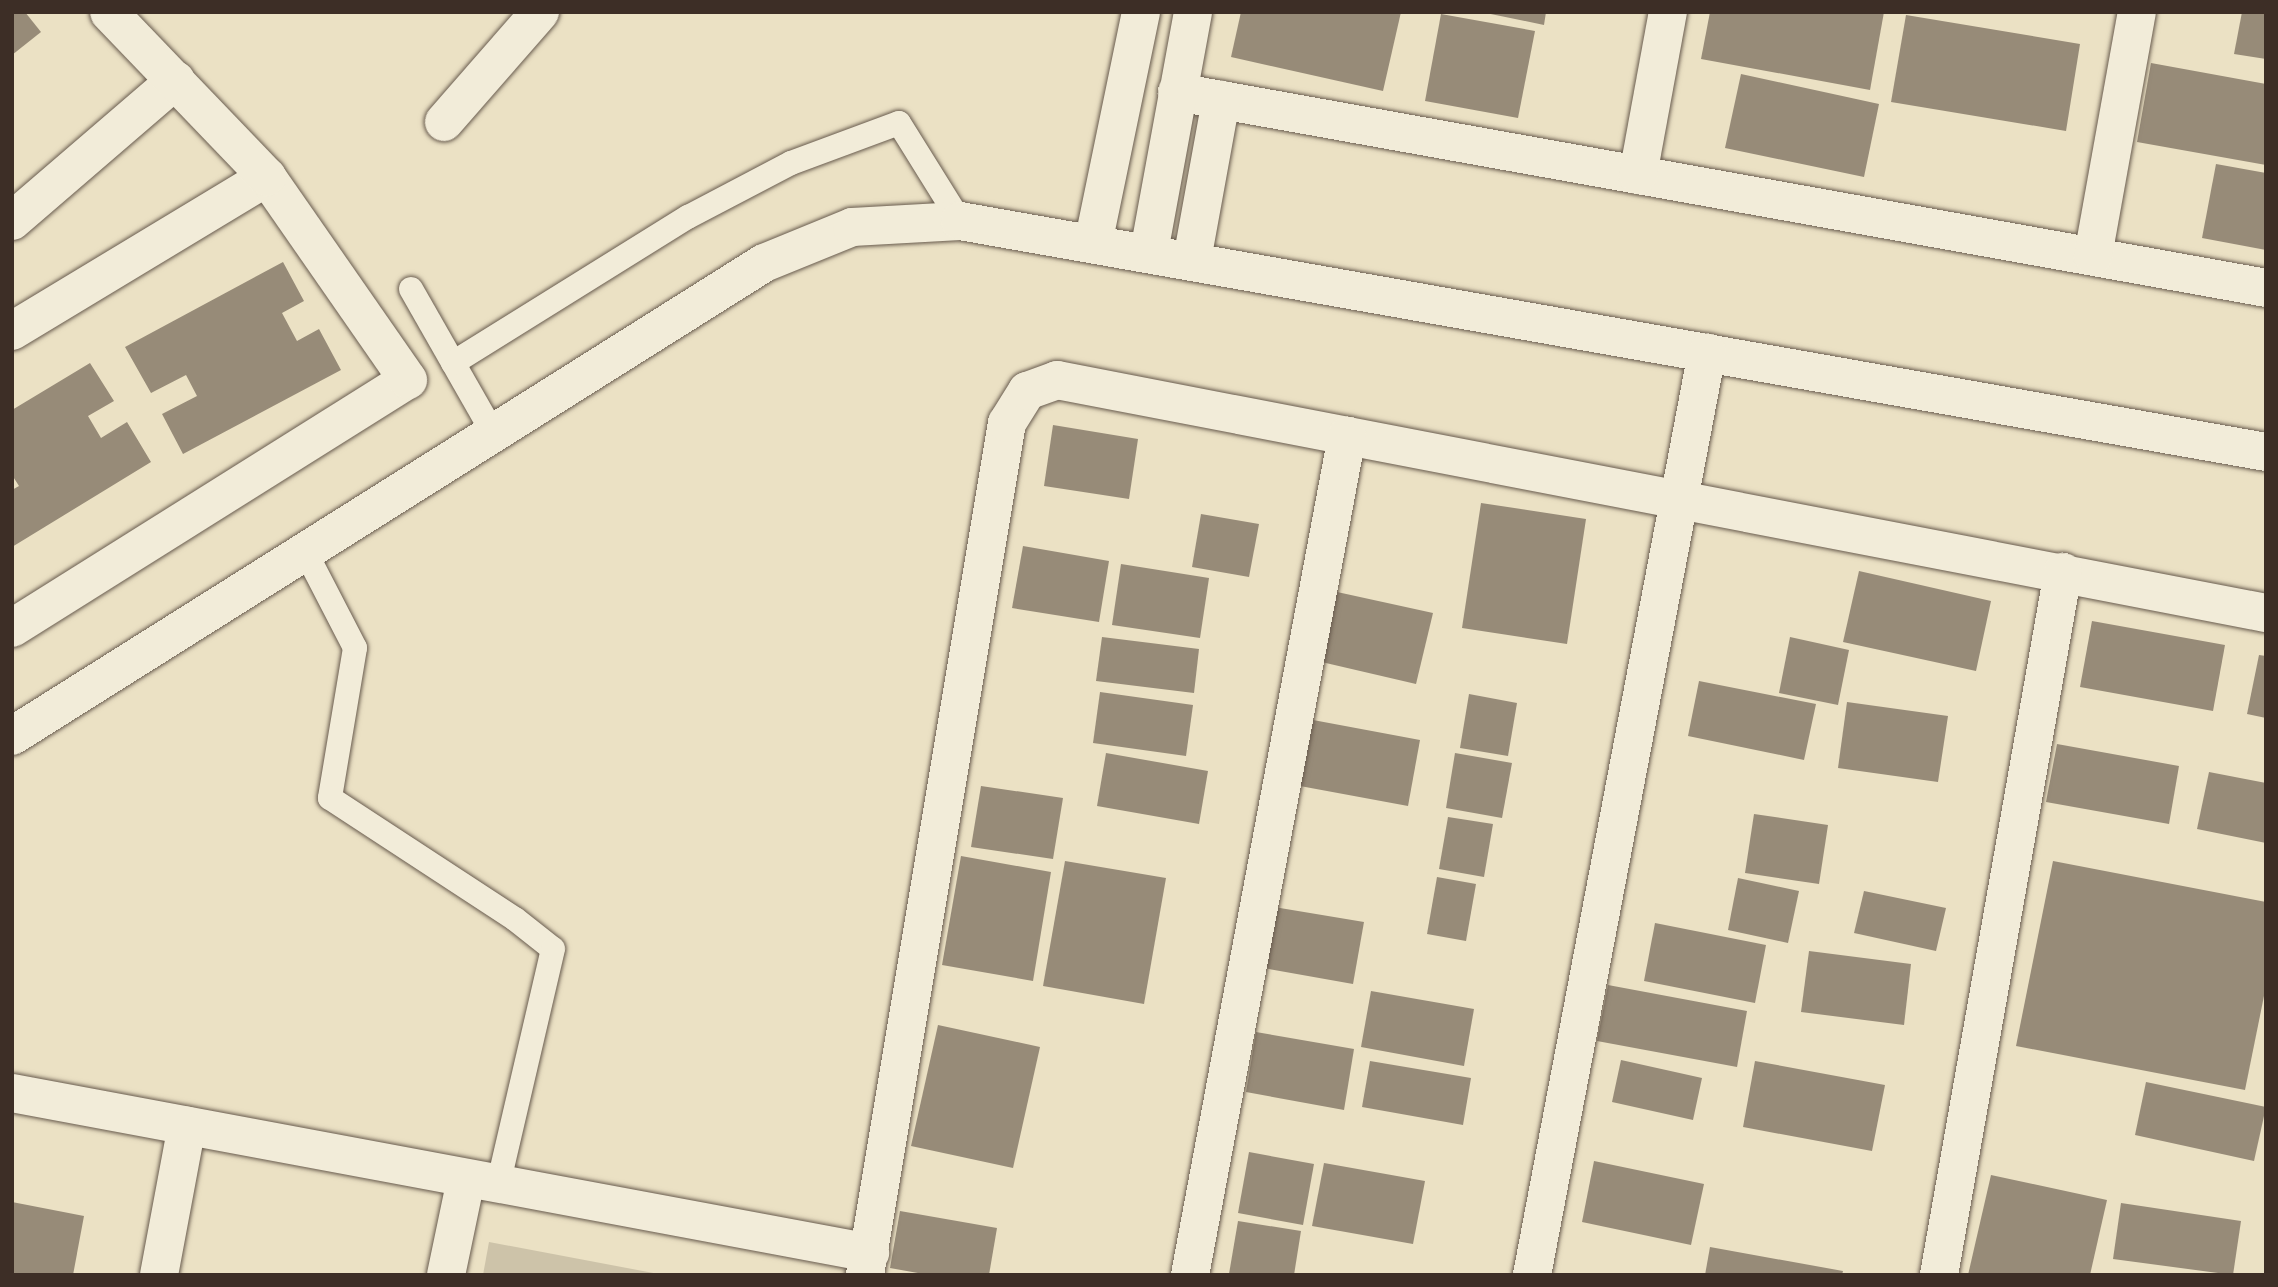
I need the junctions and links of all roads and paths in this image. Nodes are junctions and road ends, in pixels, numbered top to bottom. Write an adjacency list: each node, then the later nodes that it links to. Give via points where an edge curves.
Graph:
1 (109, 12): 7 (street)
2 (540, 12): 10 (street)
3 (1141, 12): 15 (street)
4 (1194, 12): 8 (street)
5 (1668, 12): 11 (street)
6 (2137, 12): 17 (street)
7 (176, 80): 12 (street); 13 (street)
8 (1177, 92): 9 (street); 16 (street)
9 (1221, 100): 11 (street); 18 (street)
10 (444, 122)
11 (1638, 175): 17 (street)
12 (267, 177): 21 (street); 31 (street, via 408,380)
13 (12, 221)
14 (960, 221): 15 (street); 23 (lane, via 899,123 791,163 688,217); 24 (street, via 852,227 764,263)
15 (1093, 244): 16 (street)
16 (1149, 252): 18 (street)
17 (2093, 256): 19 (street)
18 (1192, 260): 22 (street)
19 (2266, 288)
20 (411, 289): 23 (lane)
21 (12, 331)
22 (1707, 352): 26 (street); 27 (street)
23 (453, 363): 24 (lane)
24 (493, 433): 28 (street)
25 (1347, 436): 27 (street); 36 (street, via 1057,380 1027,391 1007,423); 39 (street)
26 (2266, 452)
27 (1679, 499): 29 (street); 40 (street)
28 (305, 551): 32 (street); 35 (lane, via 355,648 330,798 515,919 553,949)
29 (2063, 572): 30 (street); 41 (street)
30 (2266, 613)
31 (12, 628)
32 (12, 736)
33 (12, 1093): 34 (street)
34 (187, 1126): 35 (street); 37 (street)
35 (482, 1182): 36 (street); 38 (street)
36 (867, 1264)
37 (159, 1275)
38 (446, 1275)
39 (1190, 1275)
40 (1532, 1275)
41 (1939, 1275)

